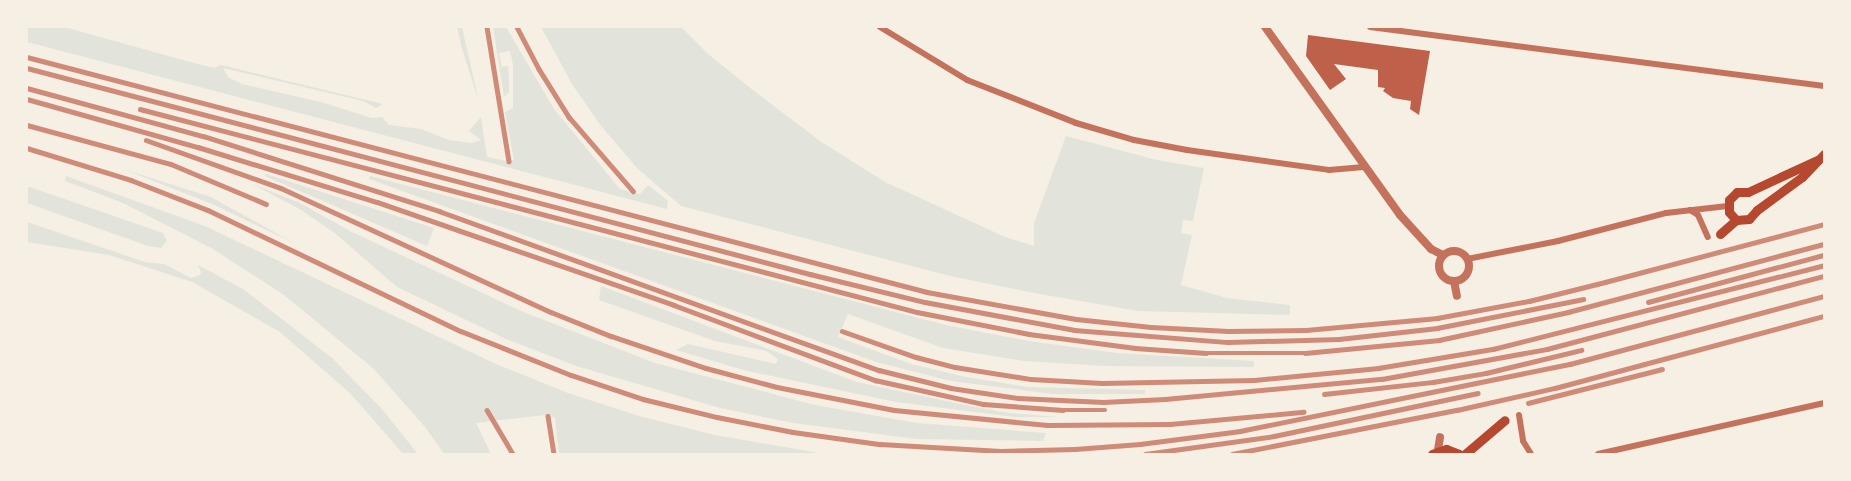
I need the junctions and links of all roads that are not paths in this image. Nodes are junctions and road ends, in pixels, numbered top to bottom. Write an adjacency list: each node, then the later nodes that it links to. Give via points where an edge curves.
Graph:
1 (880, 27): 6 (street, via 967,80 1086,126 1134,140 1329,170)
2 (1266, 27): 6 (street)
3 (1371, 27): 4 (street)
4 (1824, 87)
5 (1821, 157): 7 (main road); 10 (main road, via 1802,177)
6 (1364, 167): 14 (street, via 1400,215 1431,249)
7 (1748, 192): 8 (main road, via 1737,192); 10 (main road, via 1757,203)
8 (1728, 206): 9 (street); 11 (main road)
9 (1689, 210): 13 (street, via 1698,215); 15 (street)
10 (1757, 210): 11 (main road, via 1749,219)
11 (1736, 220): 12 (main road)
12 (1720, 234)
13 (1708, 237)
14 (1443, 255): 15 (street, via 1456,251); 16 (street, via 1440,272)
15 (1467, 259): 16 (street, via 1468,271)
16 (1454, 281): 17 (street)
17 (1457, 296)
18 (1824, 403): 26 (street)
19 (1519, 415): 25 (street, via 1523,441)
20 (1505, 420): 24 (main road)
21 (1440, 437): 22 (street)
22 (1435, 452): 23 (main road, via 1446,449)
23 (1459, 454)
24 (1465, 454)
25 (1531, 454)
26 (1598, 454)

